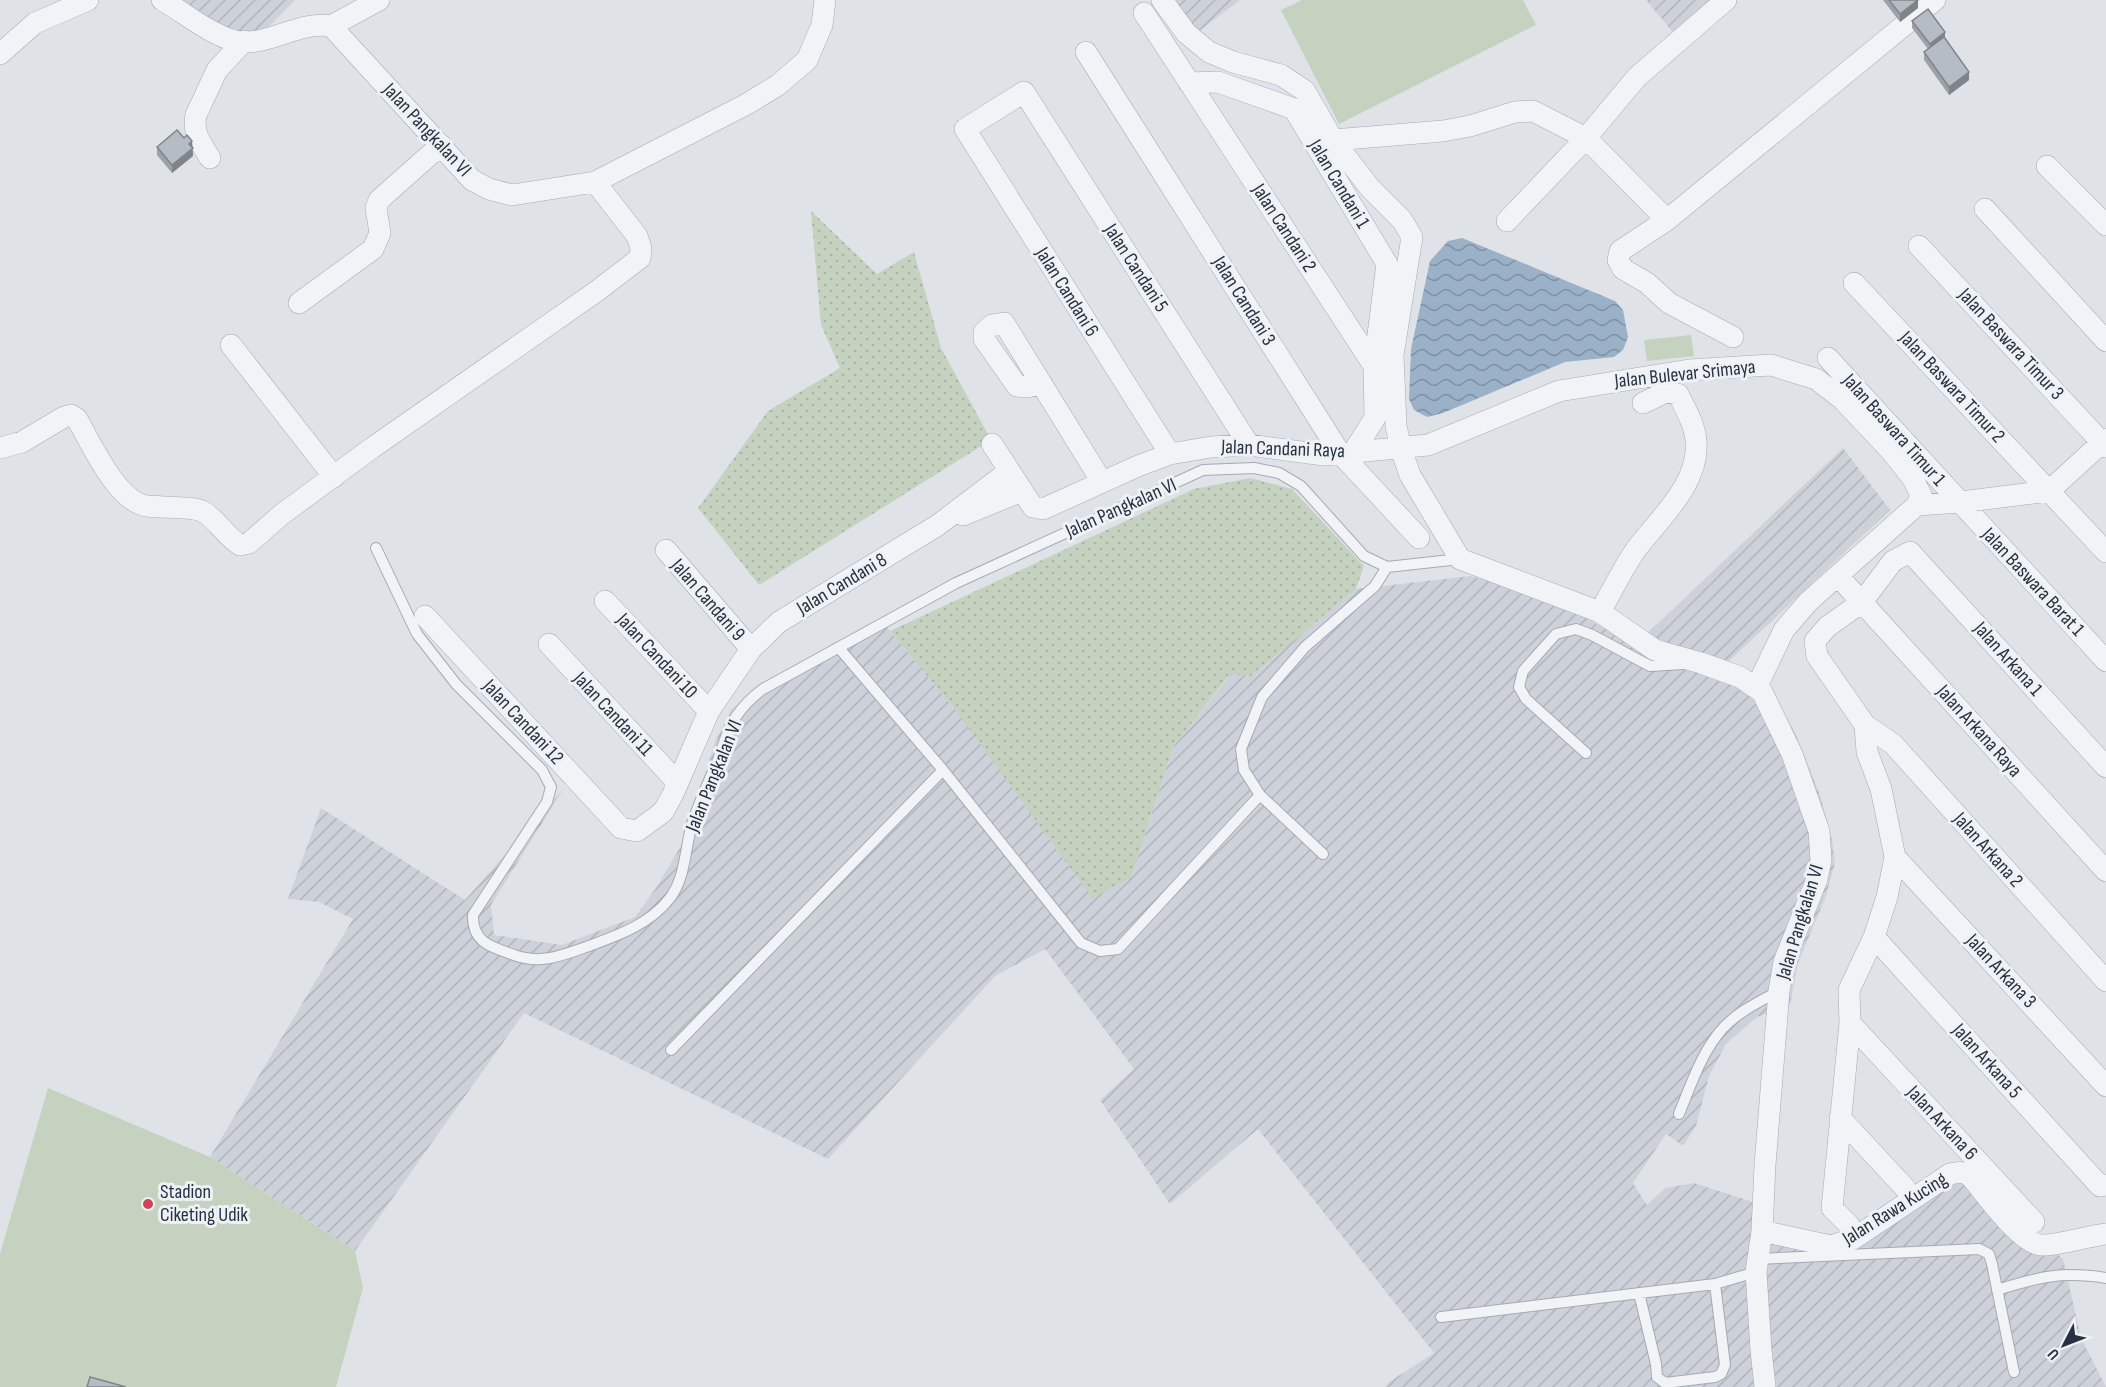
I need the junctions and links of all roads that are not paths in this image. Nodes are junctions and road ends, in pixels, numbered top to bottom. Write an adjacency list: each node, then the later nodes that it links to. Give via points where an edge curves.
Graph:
1 (88, 0): 11 (street, via 36,23)
2 (162, 0): 10 (street, via 211,30)
3 (379, 0): 9 (street)
4 (825, 0): 20 (street, Jalan Pangkalan VI, via 822,25 807,60 778,85)
5 (1162, 0): 16 (street, via 1186,33 1209,52 1281,75 1305,92)
6 (1726, 0): 15 (street, via 1637,78)
7 (1935, 0): 23 (street)
8 (1144, 13): 13 (street, Jalan Candani 2)
9 (331, 26): 10 (street, via 320,24); 17 (street, Jalan Pangkalan VI)
10 (244, 41): 18 (street, via 217,70 196,115 196,134)
11 (1, 51)
12 (1086, 52): 40 (street, Jalan Candani 3)
13 (1189, 82): 32 (street, Jalan Candani 2); 32 (street, Jalan Candani 1, via 1218,82 1294,109 1387,264)
14 (1024, 92): 37 (street, Jalan Candani 5); 41 (street, Jalan Candani 6, via 964,129)
15 (1586, 138): 16 (street, via 1533,111 1443,131); 22 (street); 23 (street)
16 (1333, 140): 39 (street, via 1412,237 1393,356 1396,426)
17 (441, 145): 20 (street, Jalan Pangkalan VI, via 472,180 512,195); 27 (street, via 379,200 376,208 380,233 373,249)
18 (210, 158)
19 (2047, 166): 24 (street)
20 (595, 182): 43 (street, via 637,236 640,258)
21 (1984, 209): 29 (street)
22 (1506, 220)
23 (1667, 220): 28 (street, via 1620,251 1618,260 1623,269 1647,283 1669,303)
24 (2106, 225)
25 (1919, 246): 35 (street, Jalan Baswara Timur 3)
26 (1854, 283): 45 (street, Jalan Baswara Timur 2)
27 (299, 303)
28 (1733, 337)
29 (2106, 341)
30 (231, 345): 43 (street)
31 (1828, 358): 47 (street, Jalan Baswara Timur 1)
32 (1374, 366): 40 (street, via 1375,418)
33 (1042, 384): 44 (street)
34 (1643, 403): 59 (street, via 1666,392 1678,394 1696,442 1692,473 1675,502 1636,549)
35 (2105, 443): 45 (street)
36 (992, 444): 42 (street)
37 (1249, 445): 40 (street, Jalan Candani Raya, via 1324,455); 41 (street, Jalan Candani Raya)
38 (0, 448): 43 (street, via 22,442 64,417 76,418 120,489 131,498 142,505 204,512 240,545 249,543 280,515)
39 (1401, 449): 40 (street, Jalan Candani Raya); 48 (street, Jalan Bulevar Srimaya, via 1428,445 1559,391 1689,370 1771,365 1816,379 1842,399 1913,479 1921,495); 54 (street, via 1410,475)
40 (1347, 452): 50 (street, Jalan Candani 3)
41 (1170, 454): 44 (street, Jalan Candani Raya)
42 (1009, 471): 46 (street); 49 (street, Jalan Candani 8)
43 (334, 477)
44 (1102, 482): 46 (street, Jalan Candani Raya, via 1043,509)
45 (2049, 490): 47 (street); 53 (street, Jalan Baswara Timur 2)
46 (1028, 499): 49 (street, Jalan Candani 8)
47 (1960, 502): 48 (street); 64 (street, Jalan Baswara Barat 1)
48 (1917, 505): 56 (street)
49 (938, 525): 63 (street, Jalan Candani 8, via 779,622)
50 (1419, 538)
51 (375, 548): 62 (lane, Jalan Pangkalan VI, via 417,634 456,684 543,770 551,787 547,802 473,915 472,925 483,942 522,958 554,958 628,932 654,914 671,897 680,878 692,824 734,720 763,688)
52 (666, 550): 63 (street, Jalan Candani 9)
53 (2106, 552)
54 (1460, 559): 55 (lane, Jalan Pangkalan VI); 59 (street, Jalan Pangkalan VI)
55 (1387, 567): 62 (lane, Jalan Pangkalan VI, via 1364,556 1301,486 1279,473 1254,468 1203,470 956,583); 73 (lane, via 1375,586 1305,647 1262,697 1241,749 1244,770)
56 (1838, 576): 57 (street, Jalan Arkana Raya); 66 (street, via 1784,630)
57 (1857, 597): 68 (street, via 1815,641 1815,649); 70 (street, Jalan Arkana 1, via 1893,561 1910,552); 77 (street, Jalan Arkana Raya)
58 (605, 601): 67 (street, Jalan Candani 10)
59 (1600, 612): 65 (street, Jalan Pangkalan VI, via 1655,650)
60 (425, 615): 74 (street, Jalan Candani 12)
61 (549, 644): 72 (street, Jalan Candani 11)
62 (840, 648): 71 (lane)
63 (751, 649): 67 (street, Jalan Candani 8)
64 (2106, 661)
65 (1701, 663): 66 (street, Jalan Pangkalan VI, via 1740,677); 69 (lane, via 1650,666 1576,629 1556,634 1524,672 1520,687 1526,699)
66 (1756, 688): 80 (street, Jalan Pangkalan VI, via 1762,692 1792,754 1820,831 1817,879 1784,962)
67 (709, 711): 72 (street, Jalan Candani 8)
68 (1865, 725): 76 (street, via 1867,752 1881,789); 79 (street, Jalan Arkana 2, via 1893,744)
69 (1586, 753)
70 (2106, 767)
71 (943, 770): 73 (lane, via 1082,943 1100,951 1118,949); 82 (lane)
72 (678, 783): 74 (street, Jalan Candani 8, via 663,812 637,831)
73 (1260, 795): 75 (lane)
74 (621, 828)
75 (1323, 854)
76 (1895, 857): 78 (street); 83 (street, Jalan Arkana 3)
77 (2106, 871)
78 (1874, 937): 81 (street, via 1850,990); 86 (street, Jalan Arkana 5)
79 (2106, 981)
80 (1779, 991): 84 (lane, via 1718,1033); 90 (street, Jalan Pangkalan VI)
81 (1850, 1023): 85 (street); 88 (street, Jalan Arkana 6)
82 (671, 1050)
83 (2106, 1086)
84 (1679, 1114)
85 (1840, 1118): 87 (street); 89 (street, via 1832,1208)
86 (2103, 1185)
87 (1905, 1188)
88 (2034, 1222)
89 (1849, 1225)
90 (1762, 1231): 91 (street, Jalan Rawa Kucing, via 1841,1245 1950,1174 1961,1172 1967,1173 2030,1243 2044,1245); 92 (street, Jalan Pangkalan VI)
91 (2106, 1234)
92 (1756, 1265): 94 (lane); 95 (lane, via 1979,1248 1989,1254); 99 (street, Jalan Pangkalan VI)
93 (2106, 1278): 95 (lane, via 2055,1275)
94 (1715, 1284): 96 (lane); 96 (lane, via 1725,1365 1721,1374 1665,1383 1657,1377)
95 (1997, 1290): 98 (lane)
96 (1639, 1293): 97 (lane)
97 (1441, 1317)
98 (2014, 1372)
99 (1766, 1387)

